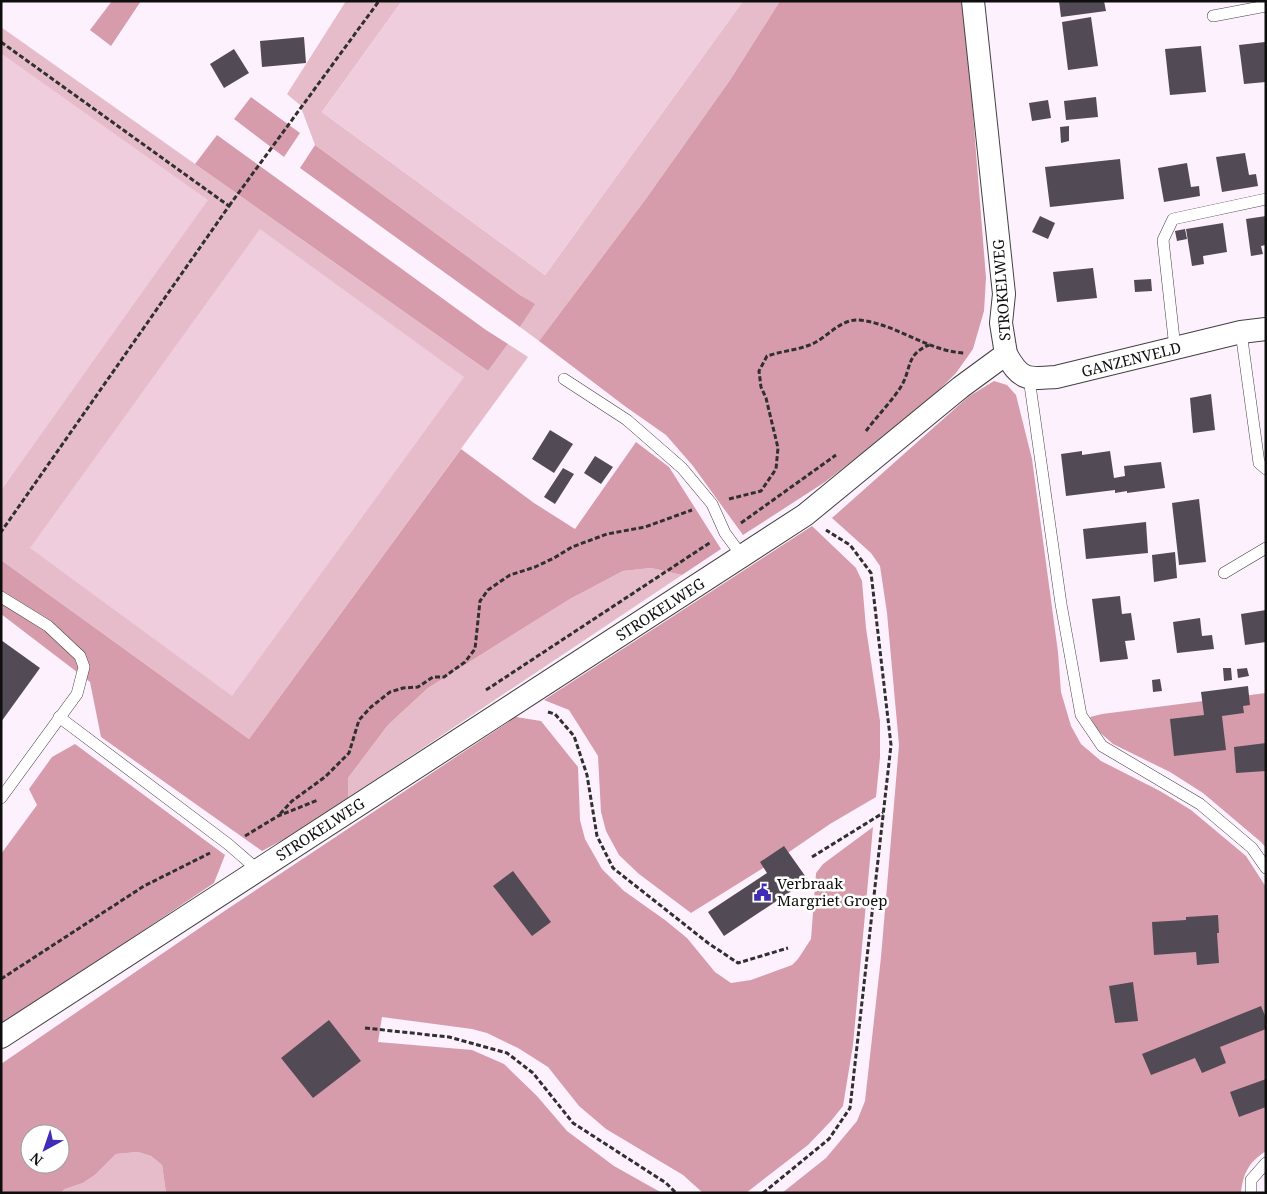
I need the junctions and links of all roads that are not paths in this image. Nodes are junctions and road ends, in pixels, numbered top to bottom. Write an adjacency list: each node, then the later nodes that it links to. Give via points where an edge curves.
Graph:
1 (973, 1): 8 (street, STROKELWEG, via 1004,294 1001,323)
2 (1266, 6): 3 (lane)
3 (1213, 16)
4 (1266, 199): 7 (lane, via 1172,219 1163,240)
5 (1266, 329): 6 (street, GANZENVELD)
6 (1241, 332): 7 (street, GANZENVELD); 11 (lane, via 1259,463)
7 (1175, 348): 9 (street, GANZENVELD, via 1056,377)
8 (1006, 354): 9 (street, via 1015,370); 13 (street, STROKELWEG, via 805,515)
9 (1029, 378): 18 (lane, via 1061,604 1081,715 1102,746 1200,804 1252,848)
10 (564, 380): 13 (lane, via 627,420 682,468 712,504)
11 (1266, 468)
12 (1266, 548): 14 (lane)
13 (742, 556): 19 (street, STROKELWEG)
14 (1224, 573)
15 (1, 597): 16 (lane, via 48,626 80,656 84,667 76,694)
16 (59, 717): 17 (lane); 19 (lane)
17 (1, 798)
18 (1266, 868)
19 (258, 870): 20 (street, STROKELWEG)
20 (1, 1037)
21 (1266, 1164): 22 (lane, via 1252,1180)
22 (1251, 1193)

